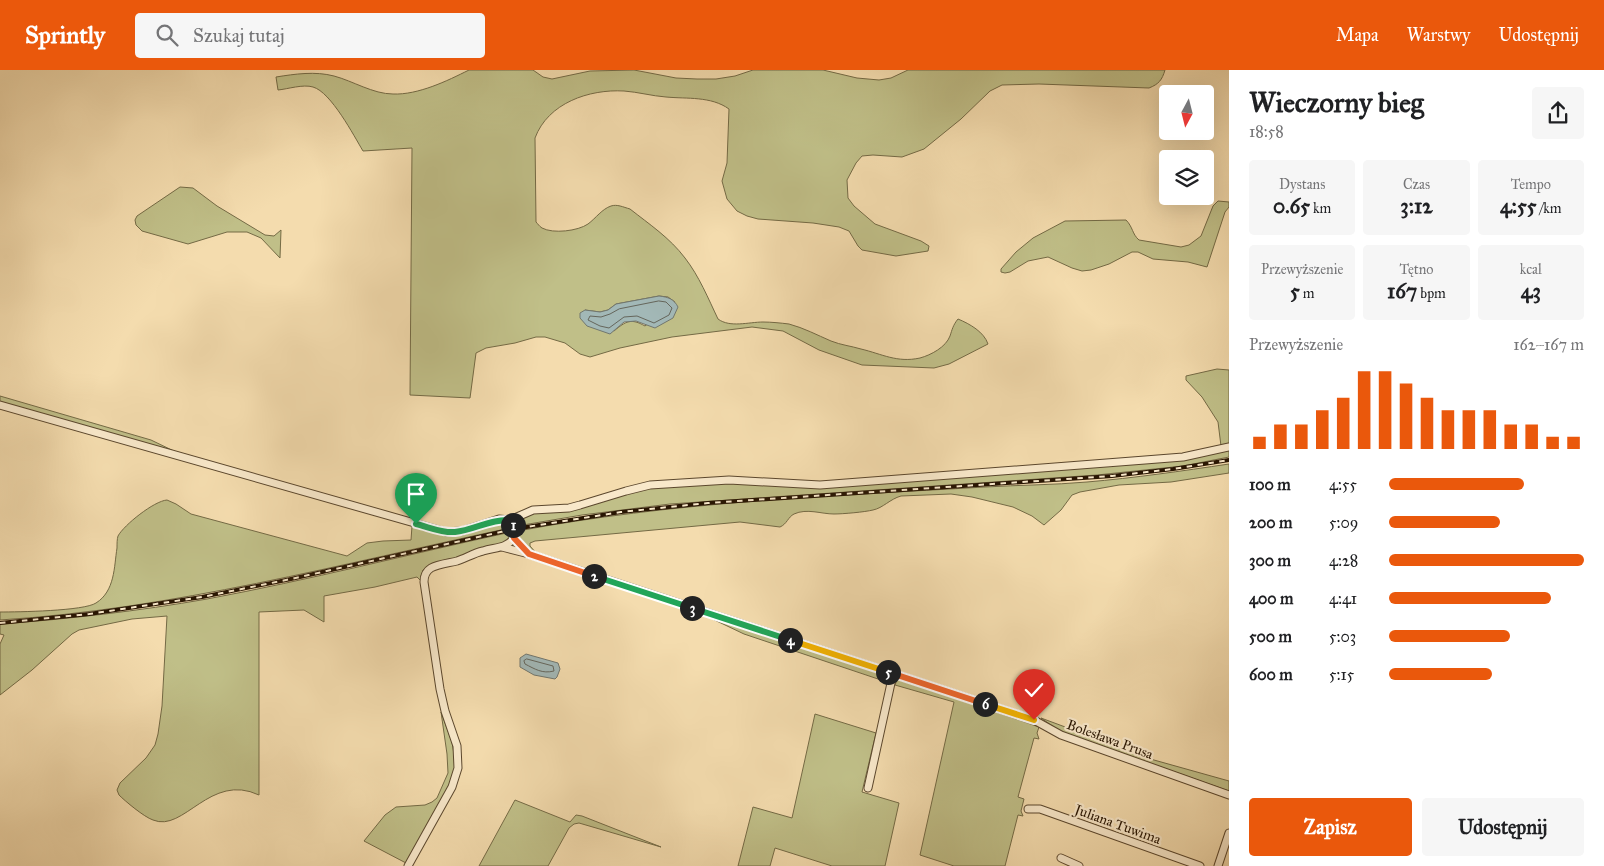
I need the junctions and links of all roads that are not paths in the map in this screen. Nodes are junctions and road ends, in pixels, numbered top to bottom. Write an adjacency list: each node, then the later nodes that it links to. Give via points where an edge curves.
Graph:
1 (0, 405): 3 (street, via 439,531 454,532 499,519)
2 (1229, 447): 3 (street, via 1183,457 820,485 729,480 650,485 575,506 532,510)
3 (510, 520): 4 (street)
4 (514, 538): 5 (street); 6 (street)
5 (502, 547): 6 (street, Bolesława Prusa); 13 (street, via 433,567 425,575 440,689 457,746 458,768 452,787)
6 (529, 554): 7 (street, Bolesława Prusa)
7 (894, 674): 8 (street); 9 (street, Bolesława Prusa, via 1034,720 1061,735)
8 (868, 788)
9 (1229, 795)
10 (1028, 809): 15 (street, Juliana Tuwima, via 1040,809 1173,860)
11 (1229, 833): 16 (street)
12 (1061, 858): 14 (street)
13 (408, 866)
14 (1079, 866)
15 (1200, 866)
16 (1218, 866)

